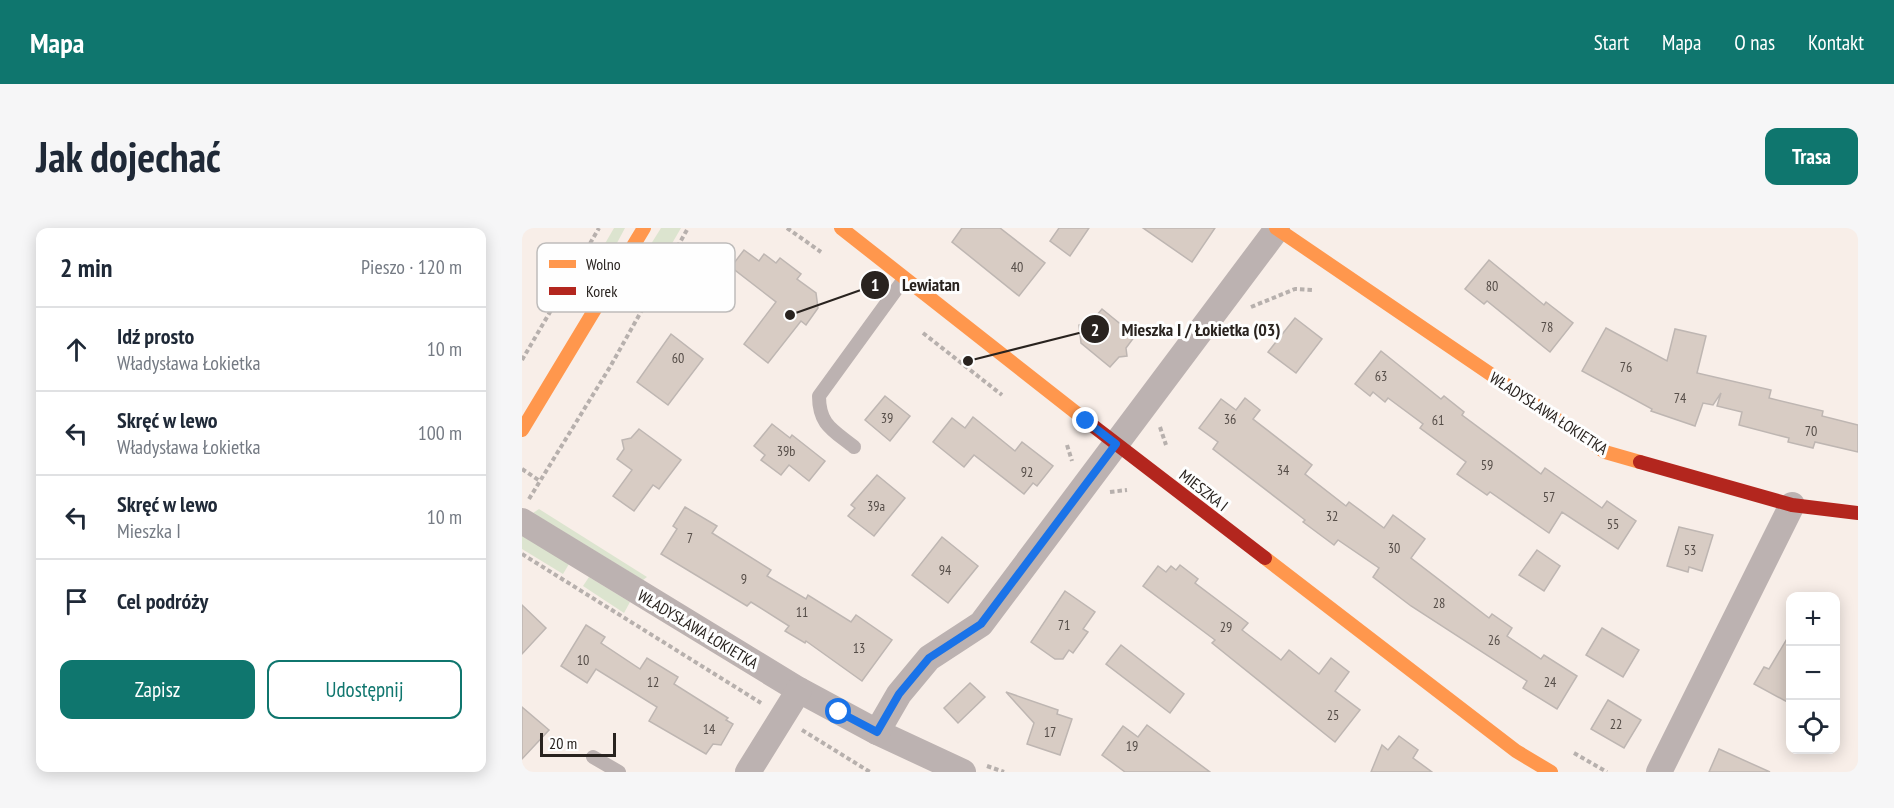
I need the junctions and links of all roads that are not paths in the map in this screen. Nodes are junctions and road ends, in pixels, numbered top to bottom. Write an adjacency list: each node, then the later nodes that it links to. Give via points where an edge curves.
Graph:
1 (644, 228): 4 (street)
2 (841, 228): 5 (street, MIESZKA I)
3 (1276, 229): 8 (street, WŁADYSŁAWA ŁOKIETKA); 10 (street, WŁADYSŁAWA ŁOKIETKA, via 1605,452)
4 (635, 243)
5 (904, 279): 8 (street, MIESZKA I); 9 (lane, via 819,396 819,413 826,425)
6 (593, 312): 7 (street)
7 (522, 430)
8 (1116, 444): 14 (street, WŁADYSŁAWA ŁOKIETKA, via 981,624 929,658 899,694); 19 (street, MIESZKA I, via 1516,752)
9 (854, 447)
10 (1792, 505): 12 (street, WŁADYSŁAWA ŁOKIETKA); 20 (street)
11 (530, 508): 13 (street, WŁADYSŁAWA ŁOKIETKA)
12 (1858, 513)
13 (799, 690): 14 (street, WŁADYSŁAWA ŁOKIETKA); 17 (street)
14 (877, 732): 18 (street, WŁADYSŁAWA ŁOKIETKA)
15 (593, 757): 16 (lane)
16 (619, 772)
17 (748, 772)
18 (963, 772)
19 (1551, 772)
20 (1659, 772)

